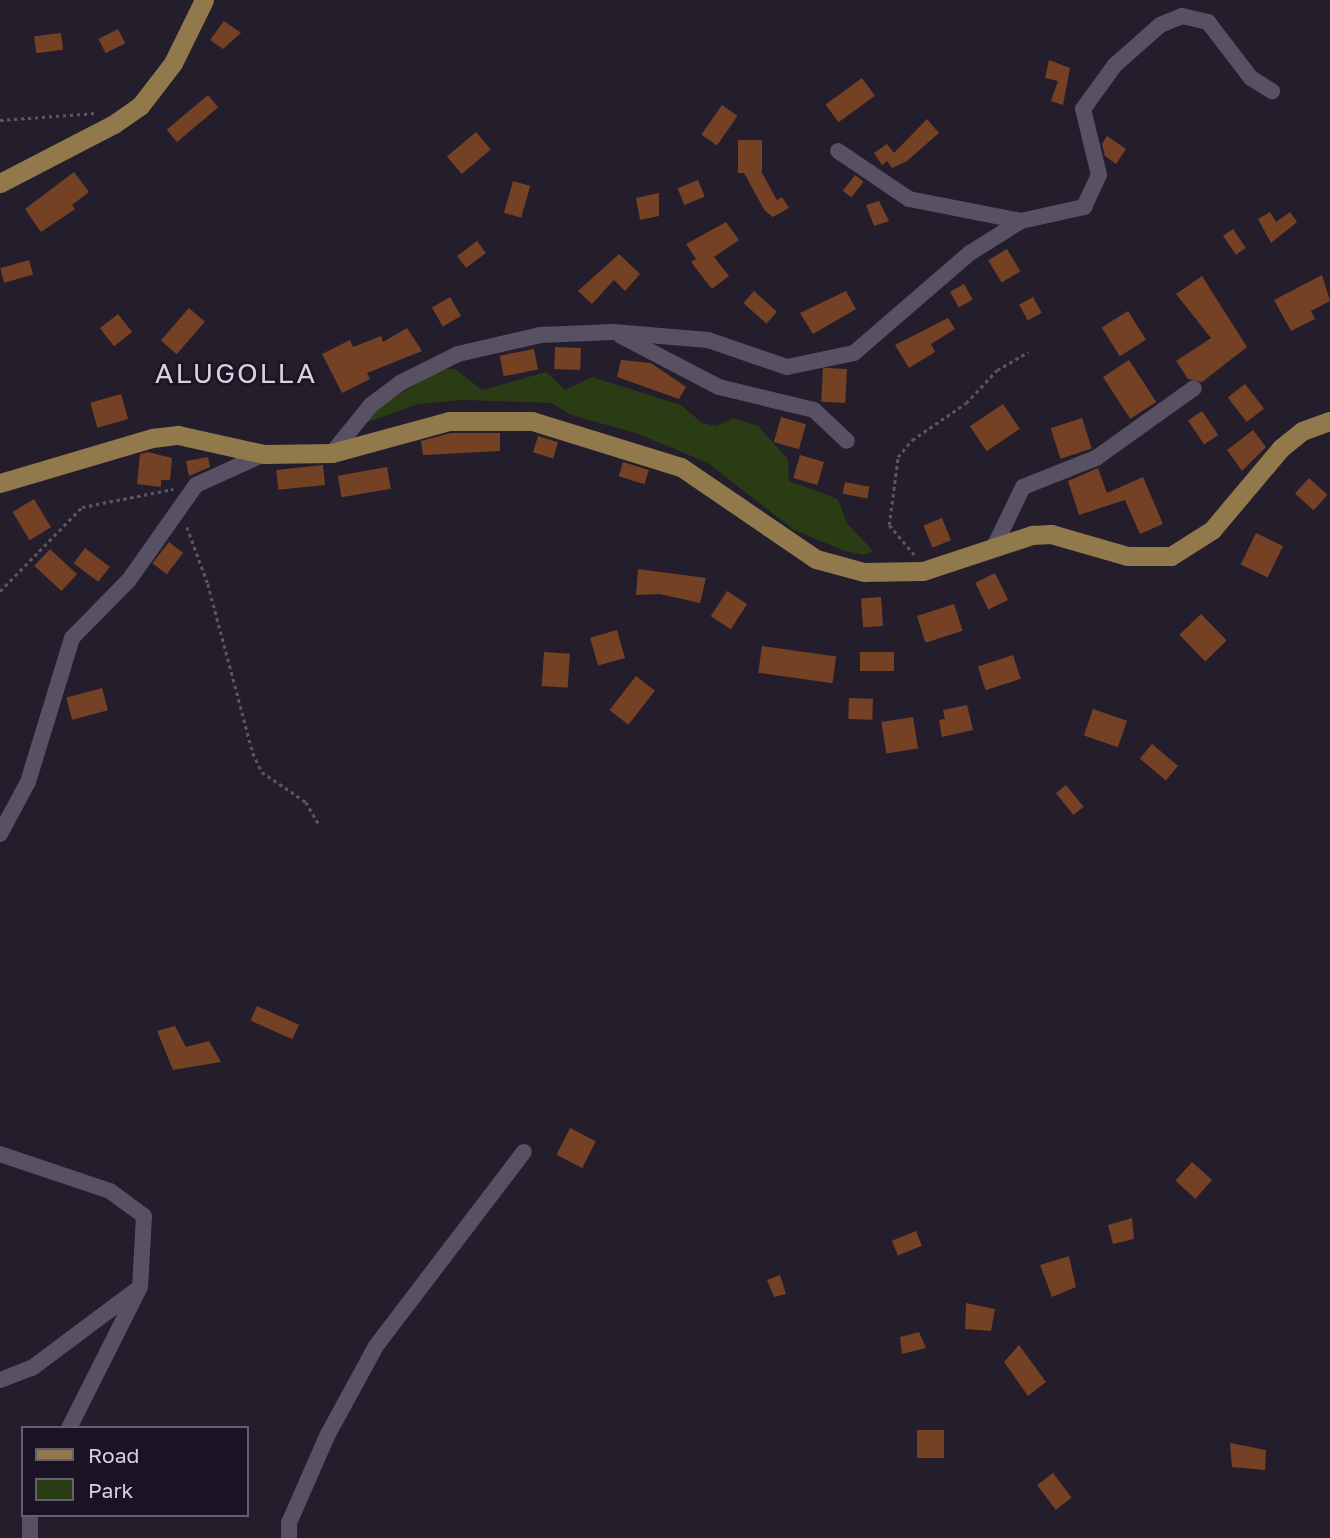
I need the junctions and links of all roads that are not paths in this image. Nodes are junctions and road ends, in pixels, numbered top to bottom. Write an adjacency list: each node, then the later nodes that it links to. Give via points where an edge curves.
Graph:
1 (204, 0): 4 (main road, via 173,63 140,106)
2 (1272, 91): 5 (street, via 1251,78 1208,22 1182,16 1160,25 1115,65 1083,109 1099,175 1094,193 1084,207 1068,214)
3 (838, 151): 5 (street, via 909,199)
4 (0, 183)
5 (1021, 221): 6 (street, via 970,253 855,353 787,367 708,340)
6 (613, 332): 9 (street, via 719,387 814,410); 10 (street, via 540,335 458,354 400,383 371,405)
7 (1194, 388): 13 (street, via 1096,458 1023,487)
8 (1330, 421): 13 (main road, via 1302,431 1281,448 1212,530 1171,556 1127,556 1051,534 1032,535)
9 (847, 441)
10 (332, 453): 11 (main road); 13 (main road, via 449,421 532,421 681,467 816,559 864,572 923,570)
11 (264, 454): 12 (main road, via 178,435); 14 (street, via 196,485 129,580 72,638 27,782)
12 (0, 483)
13 (993, 549)
14 (0, 834)
15 (524, 1152): 22 (street, via 376,1346 327,1436 289,1523)
16 (0, 1154): 17 (street, via 110,1191 144,1216)
17 (140, 1287): 18 (street, via 32,1368); 19 (street)
18 (0, 1380)
19 (70, 1426)
20 (30, 1517): 21 (street)
21 (30, 1538)
22 (289, 1538)

